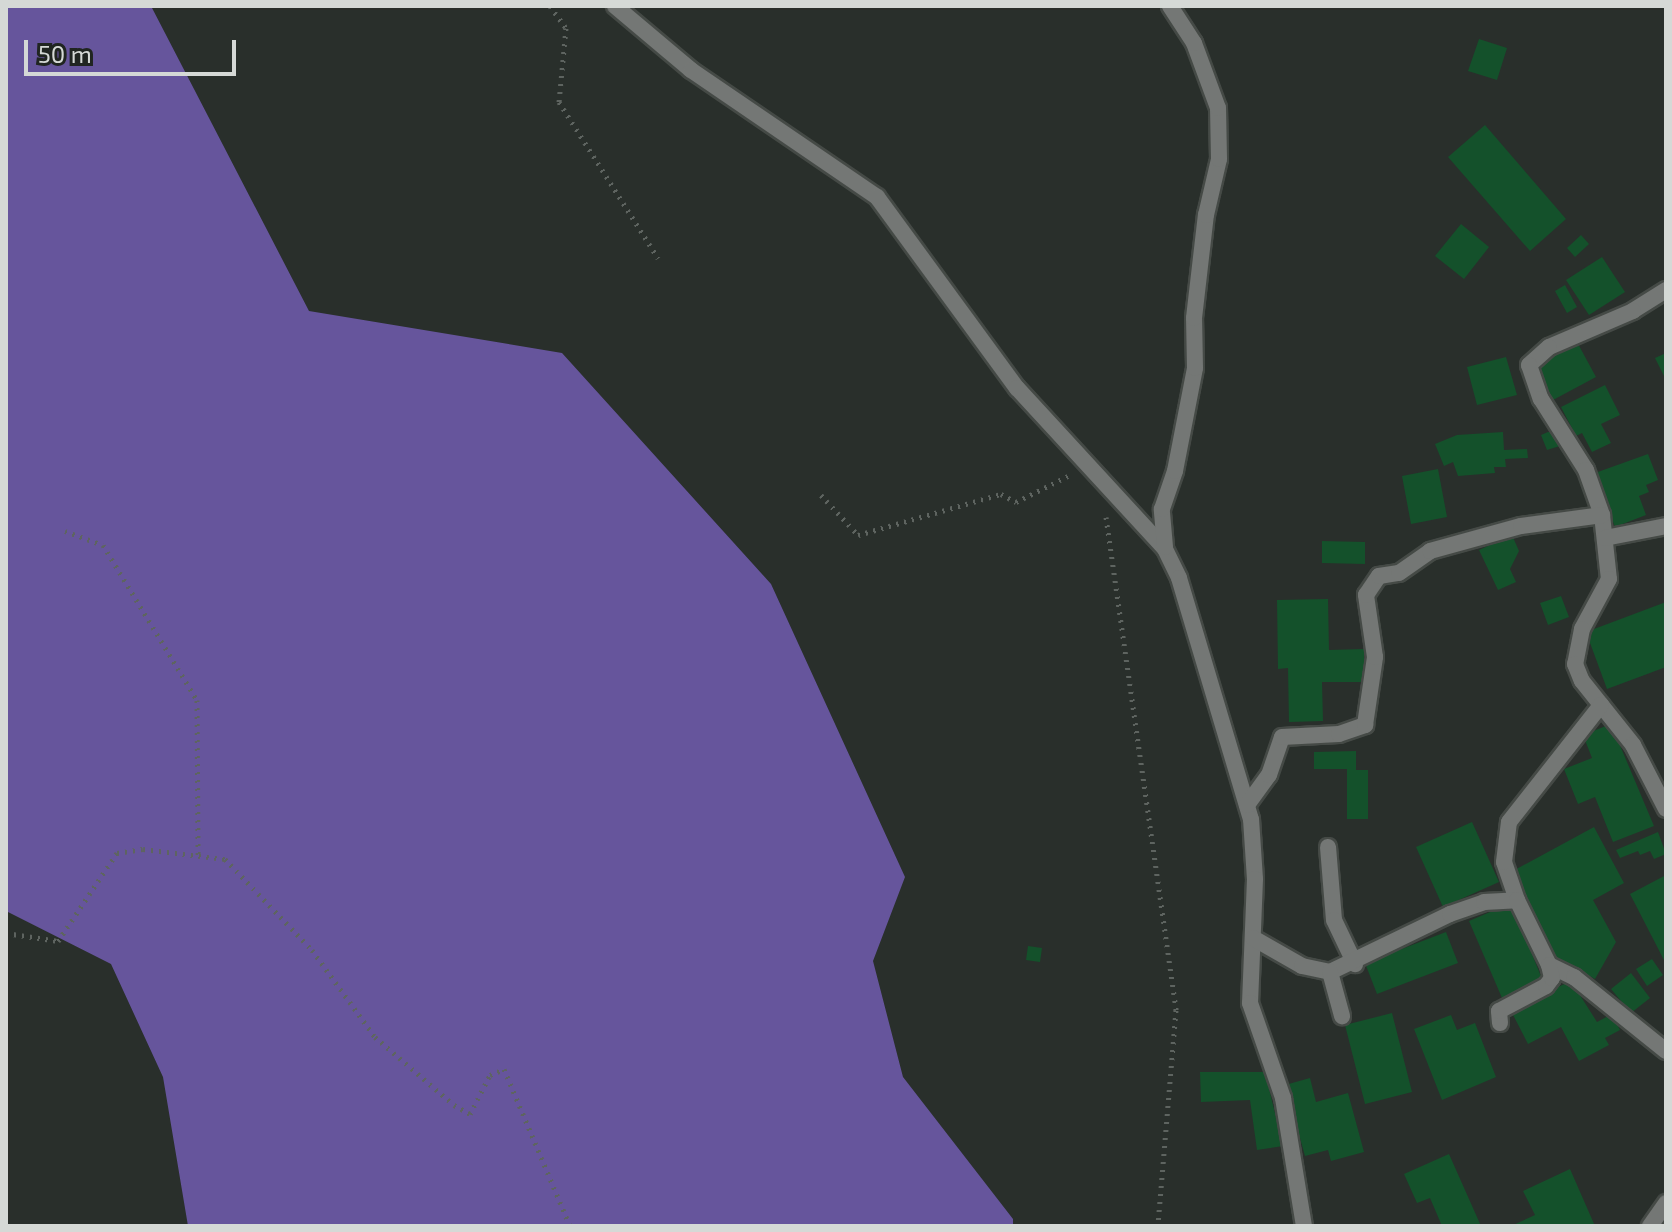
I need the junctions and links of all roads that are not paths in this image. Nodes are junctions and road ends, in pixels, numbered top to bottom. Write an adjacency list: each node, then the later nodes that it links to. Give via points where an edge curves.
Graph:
1 (615, 6): 7 (street, via 691,70 877,197 1017,388)
2 (1170, 6): 7 (street, via 1194,43 1218,108 1219,159 1206,215 1194,318 1195,368 1162,509)
3 (1666, 290): 4 (street, via 1633,311 1549,347 1529,365 1541,399 1586,470)
4 (1602, 515): 6 (street); 9 (street, via 1521,526 1430,551 1399,573 1379,576 1366,595 1375,657 1365,725 1339,734 1282,737 1269,775)
5 (1666, 526): 6 (street)
6 (1605, 538): 8 (street, via 1609,579 1575,649 1582,681)
7 (1165, 549): 9 (street, via 1179,578)
8 (1601, 705): 10 (street, via 1633,745); 12 (street, via 1509,822 1504,862)
9 (1247, 805): 13 (street, via 1254,846)
10 (1666, 809)
11 (1328, 847): 14 (street, via 1334,920)
12 (1517, 900): 14 (street, via 1484,902 1450,914); 15 (street)
13 (1253, 938): 16 (street, via 1302,966); 21 (street, via 1250,1003 1283,1098)
14 (1355, 964): 16 (street)
15 (1549, 965): 18 (street, via 1552,978 1546,986 1499,1011); 19 (street, via 1574,977)
16 (1330, 972): 17 (street)
17 (1342, 1016)
18 (1500, 1023)
19 (1666, 1051)
20 (1666, 1203): 22 (street)
21 (1304, 1226)
22 (1650, 1226)

